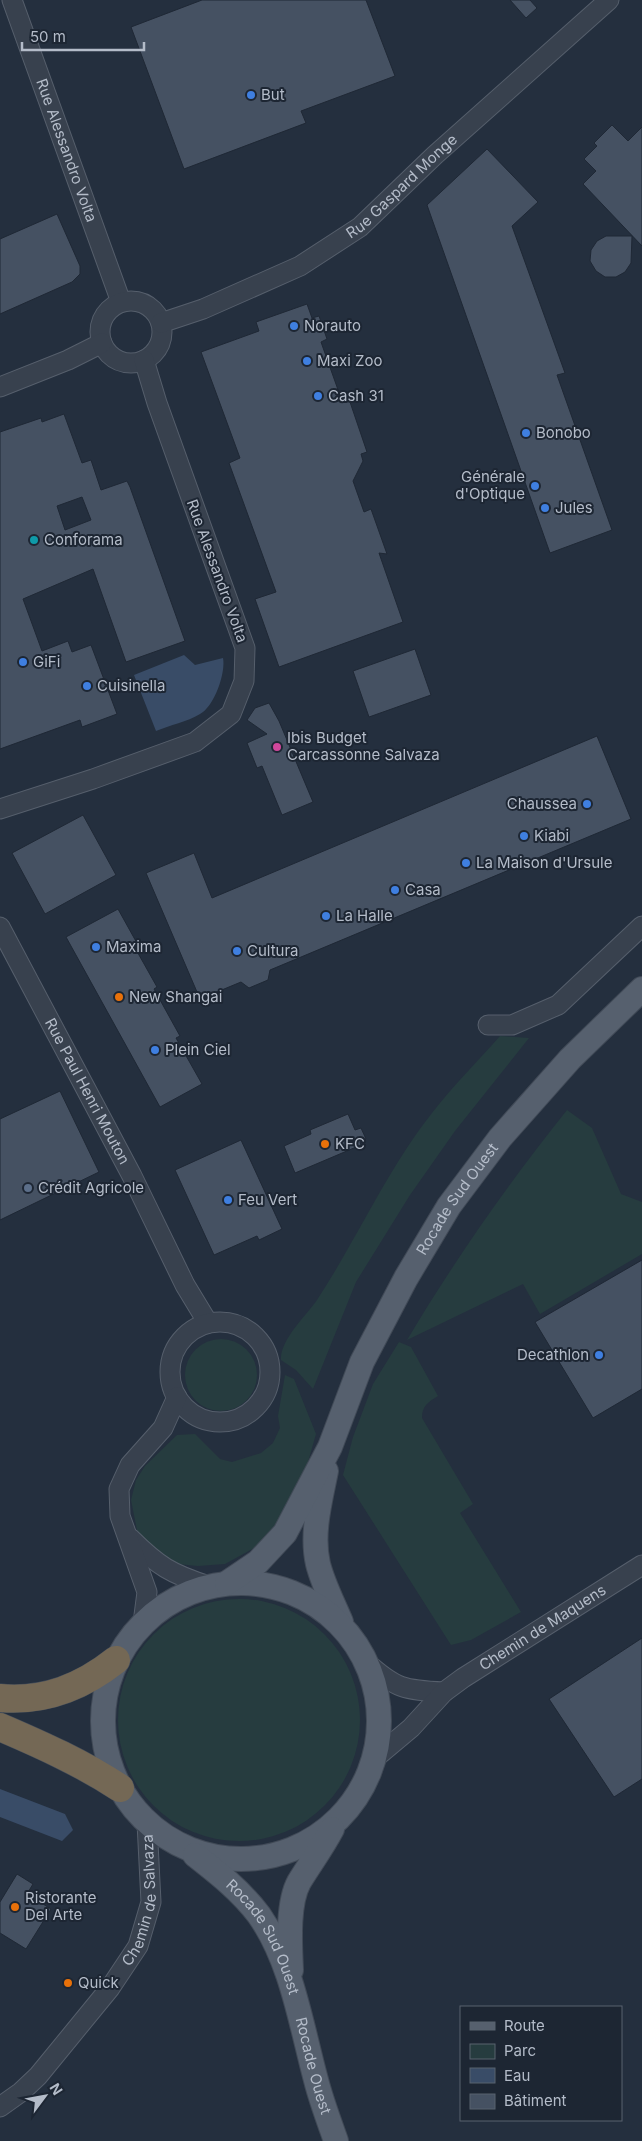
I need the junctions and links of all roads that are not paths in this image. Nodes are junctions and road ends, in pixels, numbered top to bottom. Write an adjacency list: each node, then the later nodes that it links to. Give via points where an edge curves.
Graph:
1 (12, 0): 3 (street, Rue Alessandro Volta)
2 (609, 0): 4 (street, Rue Gaspard Monge, via 360,227 300,266 203,309)
3 (121, 302): 4 (street, via 134,300 146,304 156,312); 5 (street, via 110,308 103,319)
4 (161, 323): 6 (street, via 160,345)
5 (102, 343): 6 (street, via 109,354 120,361); 7 (street)
6 (144, 360): 8 (street, Rue Alessandro Volta, via 245,648 244,681 231,714 195,742)
7 (0, 387)
8 (0, 809)
9 (642, 926): 12 (street, via 558,1005 512,1025)
10 (0, 927): 13 (street, Rue Paul Henri Mouton, via 127,1167)
11 (642, 989): 17 (main road, Rocade Sud Ouest, via 551,1080 500,1138 449,1206 362,1362)
12 (488, 1025)
13 (202, 1325): 14 (street, via 178,1345 171,1360 170,1377); 15 (street, via 236,1324 254,1334 267,1353 271,1369 265,1396 244,1417 213,1422)
14 (177, 1397): 15 (street, via 184,1409); 16 (street)
15 (197, 1416): 16 (street)
16 (162, 1428): 18 (street, via 130,1465 119,1489 120,1516)
17 (330, 1447): 20 (main road, Rocade Sud Ouest, via 285,1532 258,1562); 22 (main road, Rocade Sud Ouest, via 317,1518 316,1548 323,1580)
18 (126, 1534): 20 (street, via 154,1562 168,1571); 21 (street, via 147,1592)
19 (642, 1565): 25 (street, Chemin de Maquens)
20 (218, 1584): 21 (main road, via 185,1594 162,1606); 22 (main road, via 259,1584 290,1591 318,1606)
21 (143, 1623): 23 (main road)
22 (343, 1627): 24 (main road)
23 (116, 1660): 26 (highway, via 77,1686 30,1698); 29 (main road, via 106,1691 102,1724 107,1758)
24 (366, 1662): 25 (street, via 387,1681 400,1687 416,1692); 28 (main road, via 375,1685 379,1710)
25 (444, 1692): 28 (street, Chemin de Maquens, via 411,1728)
26 (0, 1698)
27 (0, 1727): 29 (highway, via 84,1766)
28 (374, 1759): 31 (main road, via 352,1805)
29 (120, 1788): 30 (main road)
30 (147, 1823): 32 (main road); 34 (street, Chemin de Salvaza, via 151,1902 138,1946 110,1988 38,2076)
31 (335, 1824): 32 (main road, via 310,1842 281,1854 218,1858); 33 (main road, Rocade Sud Ouest, via 298,1884 292,1909 290,1942)
32 (188, 1849): 33 (main road, Rocade Sud Ouest, via 238,1890 259,1916 278,1950)
33 (292, 1989): 35 (main road, Rocade Ouest, via 316,2083)
34 (0, 2107)
35 (336, 2141)

